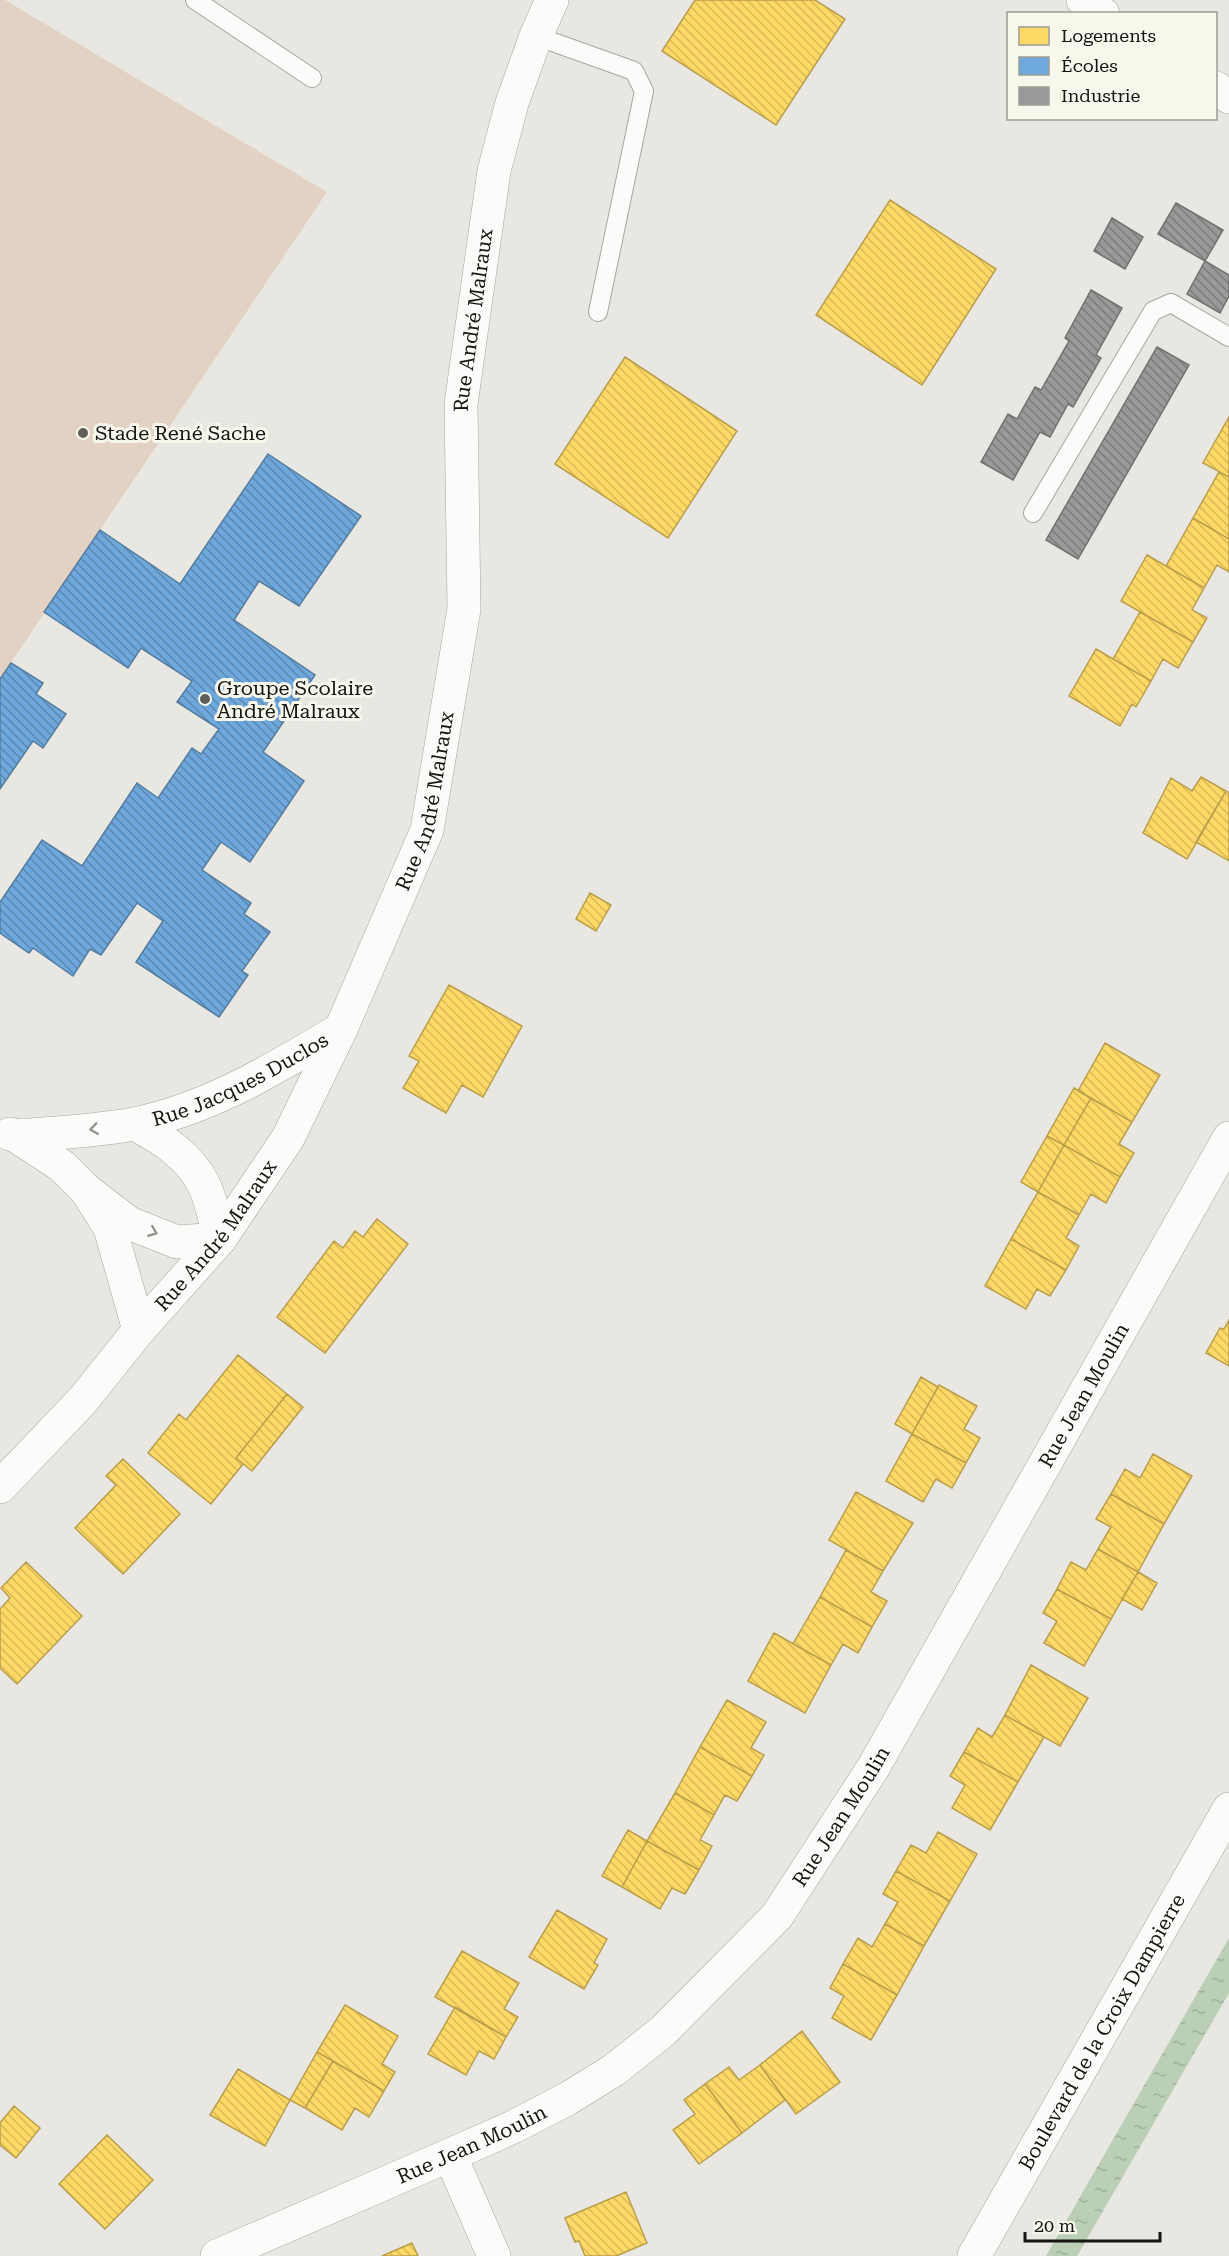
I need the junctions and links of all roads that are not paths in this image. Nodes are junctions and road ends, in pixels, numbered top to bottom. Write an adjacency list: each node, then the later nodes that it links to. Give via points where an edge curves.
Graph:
1 (195, 0): 6 (lane)
2 (552, 0): 5 (street, Rue André Malraux)
3 (1083, 0): 4 (street)
4 (1100, 12)
5 (536, 36): 7 (lane, via 634,71 644,91); 10 (street, Rue André Malraux, via 512,103 494,171 460,404 464,609 427,830)
6 (312, 78)
7 (598, 312)
8 (1229, 337): 9 (lane, via 1171,303 1153,310)
9 (1033, 513)
10 (341, 1029): 11 (street, Rue Jacques Duclos, via 240,1086 191,1107); 15 (street, Rue André Malraux, via 288,1138)
11 (135, 1124): 12 (street, Rue Jacques Duclos, one-way to 12); 15 (street, Rue Jacques Duclos, via 181,1154 204,1184)
12 (8, 1134): 14 (street, Rue Jacques Duclos, via 62,1166)
13 (1229, 1138): 19 (street, Rue Jean Moulin, via 873,1768 777,1916 663,2031 614,2070 513,2127)
14 (86, 1190): 15 (street, Rue Jacques Duclos, one-way to 15, via 129,1222 177,1242); 16 (street, Rue Jacques Duclos, via 110,1228)
15 (220, 1239): 16 (street, Rue André Malraux)
16 (139, 1330): 17 (street, Rue André Malraux, via 83,1400)
17 (0, 1487)
18 (1229, 1809): 22 (street, Boulevard de la Croix Dampierre)
19 (450, 2155): 20 (street, Rue Jean Moulin); 21 (street)
20 (217, 2256)
21 (494, 2256)
22 (974, 2256)

